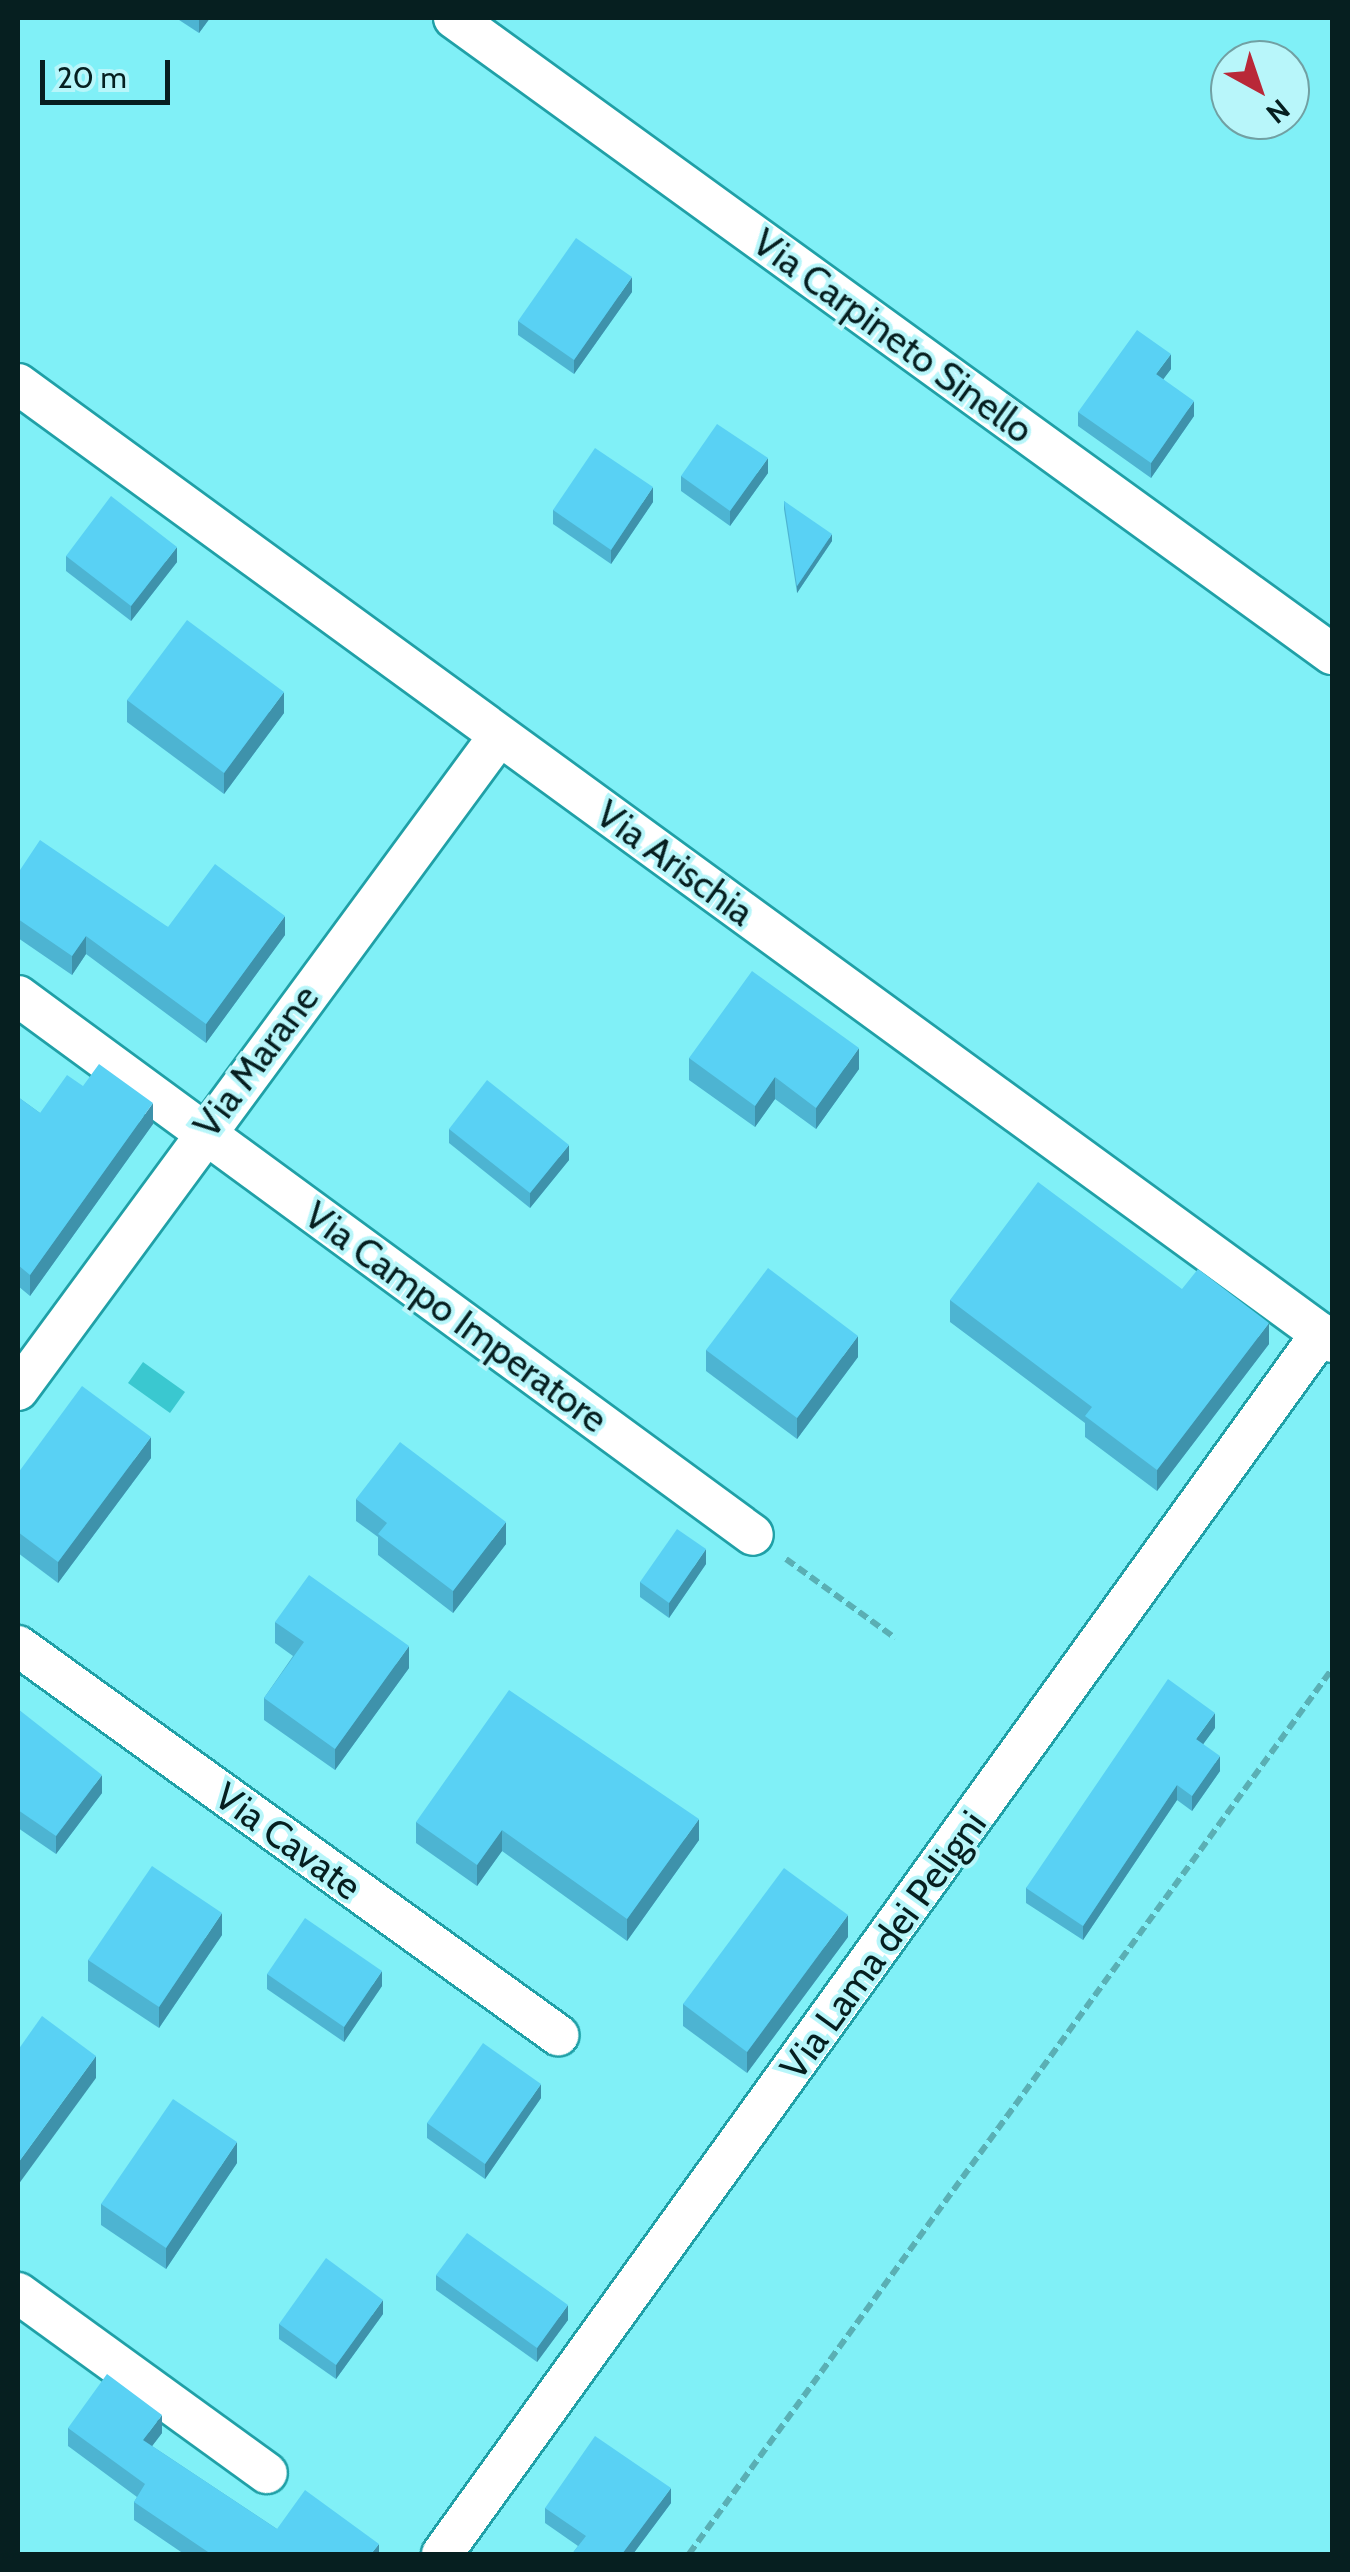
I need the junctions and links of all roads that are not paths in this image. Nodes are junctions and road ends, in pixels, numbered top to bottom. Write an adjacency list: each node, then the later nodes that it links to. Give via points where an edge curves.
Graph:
1 (454, 18): 3 (street, Via Carpineto Sinello)
2 (18, 384): 4 (street, Via Arischia)
3 (1332, 654)
4 (499, 736): 6 (street, Via Marane); 7 (street, Via Arischia)
5 (18, 996): 6 (street, Via Campo Imperatore)
6 (202, 1132): 8 (street, Via Marane); 9 (street, Via Campo Imperatore)
7 (1327, 1338): 14 (street, Via Lama dei Peligni)
8 (18, 1390)
9 (753, 1534)
10 (18, 1646): 11 (street, Via Cavate)
11 (558, 2036)
12 (18, 2293): 13 (street)
13 (267, 2473)
14 (442, 2554)

